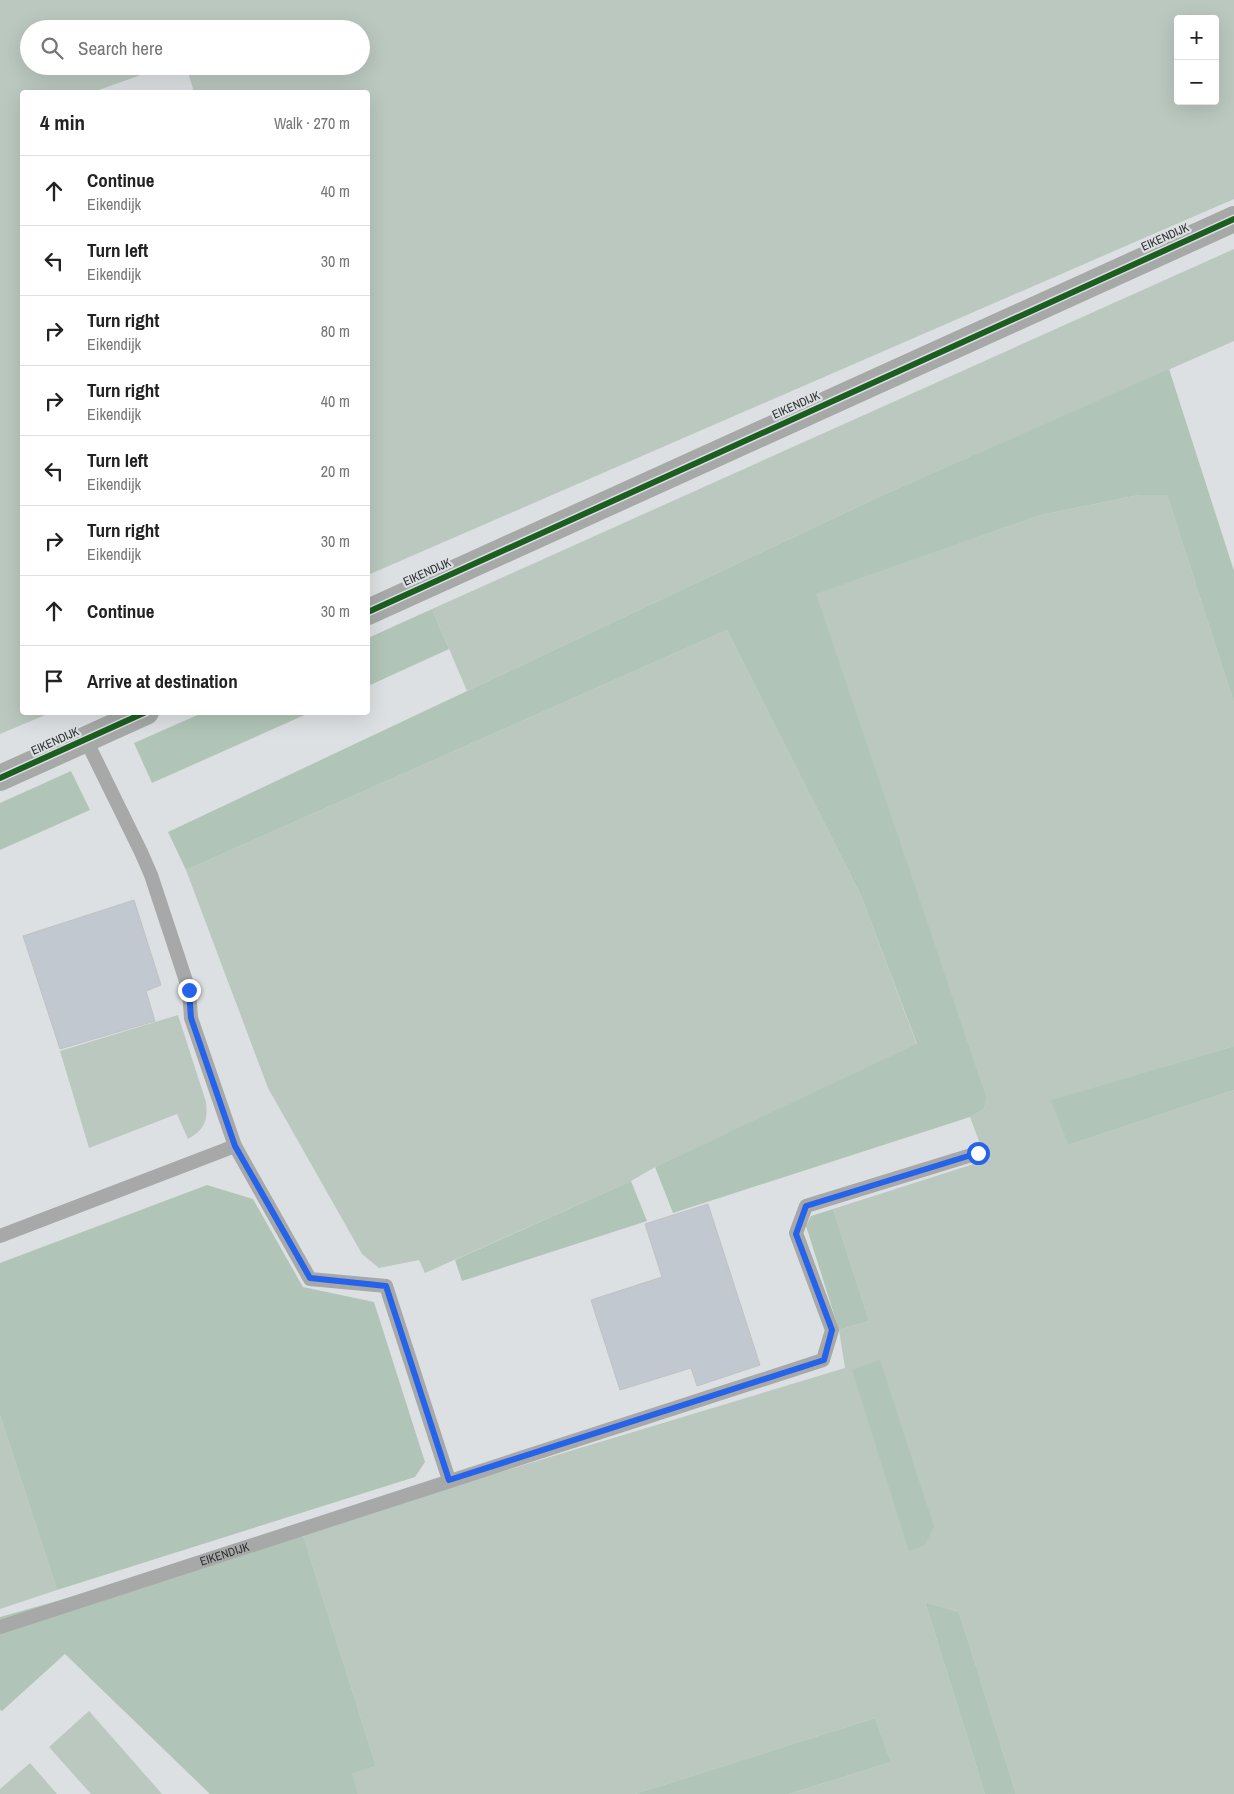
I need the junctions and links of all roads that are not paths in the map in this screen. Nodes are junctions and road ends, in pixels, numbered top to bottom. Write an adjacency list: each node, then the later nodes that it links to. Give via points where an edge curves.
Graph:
1 (1234, 219): 2 (street, EIKENDIJK)
2 (370, 611)
3 (140, 715): 4 (street, EIKENDIJK)
4 (86, 740): 5 (street, EIKENDIJK); 6 (lane, via 151,875 189,990 191,1018)
5 (0, 778)
6 (235, 1146): 8 (lane); 9 (lane, via 310,1278 386,1286)
7 (978, 1153): 9 (lane, EIKENDIJK, via 806,1206 796,1234 832,1330 824,1360)
8 (0, 1236)
9 (449, 1480): 10 (lane, EIKENDIJK)
10 (0, 1627)

